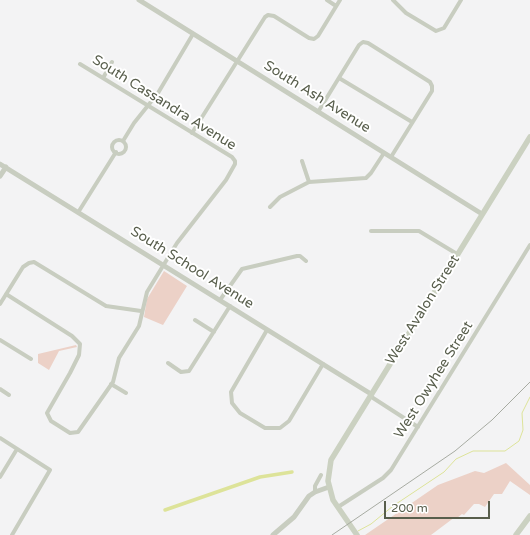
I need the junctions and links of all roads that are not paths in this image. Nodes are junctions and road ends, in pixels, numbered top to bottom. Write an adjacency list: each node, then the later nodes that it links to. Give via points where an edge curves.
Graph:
1 (139, 0): 7 (street, South Ash Avenue)
2 (327, 0): 6 (street)
3 (340, 0): 6 (street)
4 (392, 0): 5 (street, via 406,13 439,31 444,28)
5 (461, 0)
6 (336, 6): 8 (street, via 318,36 314,38 309,38 274,16 268,15)
7 (194, 34): 8 (street, South Ash Avenue); 13 (street)
8 (237, 61): 14 (street, South Ash Avenue); 16 (street)
9 (112, 62): 11 (street)
10 (80, 64): 11 (street, South Cassandra Avenue)
11 (103, 78): 13 (street, South Cassandra Avenue)
12 (339, 78): 14 (street); 15 (street); 15 (street, via 359,45 363,42 368,43 430,82 432,91)
13 (148, 106): 16 (street, South Cassandra Avenue); 18 (street, via 134,122)
14 (318, 112): 20 (street, South Ash Avenue)
15 (412, 122): 21 (street)
16 (192, 133): 34 (street, South Cassandra Avenue, via 232,157 235,161 234,167 177,243)
17 (530, 137): 29 (main road, West Avalon Street)
18 (123, 141): 19 (street, via 118,140 114,143 113,148); 19 (street, via 126,145 125,150 121,153)
19 (116, 152): 28 (street)
20 (384, 153): 21 (street, South Ash Avenue); 26 (street, via 366,178)
21 (391, 157): 29 (street, South Ash Avenue)
22 (302, 161): 26 (street)
23 (0, 164): 24 (street, South School Avenue)
24 (6, 167): 25 (street); 28 (street, South School Avenue)
25 (0, 176)
26 (308, 182): 27 (street, via 280,197)
27 (270, 207)
28 (79, 211): 34 (street, South School Avenue)
29 (482, 214): 32 (main road, West Avalon Street)
30 (371, 231): 32 (street, via 419,231)
31 (530, 246): 52 (street, West Owyhee Street)
32 (458, 254): 51 (main road, West Avalon Street)
33 (306, 261): 36 (street, via 297,256 242,269)
34 (164, 265): 36 (street, South School Avenue); 39 (street, via 144,296)
35 (6, 294): 37 (street); 39 (street, via 22,267 29,263 38,264 106,306); 47 (street, via 72,336 80,344 79,355 70,373 47,410 47,416 51,421 76,434 82,430)
36 (220, 300): 38 (street, South School Avenue)
37 (0, 304)
38 (230, 306): 41 (street, South School Avenue); 42 (street)
39 (142, 312): 47 (street, via 139,326 119,358)
40 (195, 320): 42 (street)
41 (267, 330): 46 (street, South School Avenue); 46 (street, via 233,386 230,398 236,410 261,426 276,430 289,421)
42 (214, 332): 45 (street, via 189,371 182,372)
43 (0, 340): 44 (street)
44 (31, 359)
45 (168, 363)
46 (323, 364): 51 (street, South School Avenue)
47 (111, 384): 49 (street)
48 (0, 389): 50 (street)
49 (126, 393)
50 (9, 395)
51 (370, 395): 52 (street); 57 (main road, West Avalon Street, via 331,460 328,471)
52 (418, 427): 59 (street, West Owyhee Street, via 387,474)
53 (0, 438): 54 (street)
54 (17, 449): 56 (street); 61 (street, via 50,470)
55 (322, 475): 58 (street, via 315,486)
56 (0, 477)
57 (329, 487): 58 (street); 59 (main road)
58 (315, 492): 62 (street, via 294,517)
59 (338, 507): 63 (main road)
60 (530, 516): 64 (main road)
61 (12, 535)
62 (273, 535)
63 (357, 535)
64 (516, 535)

